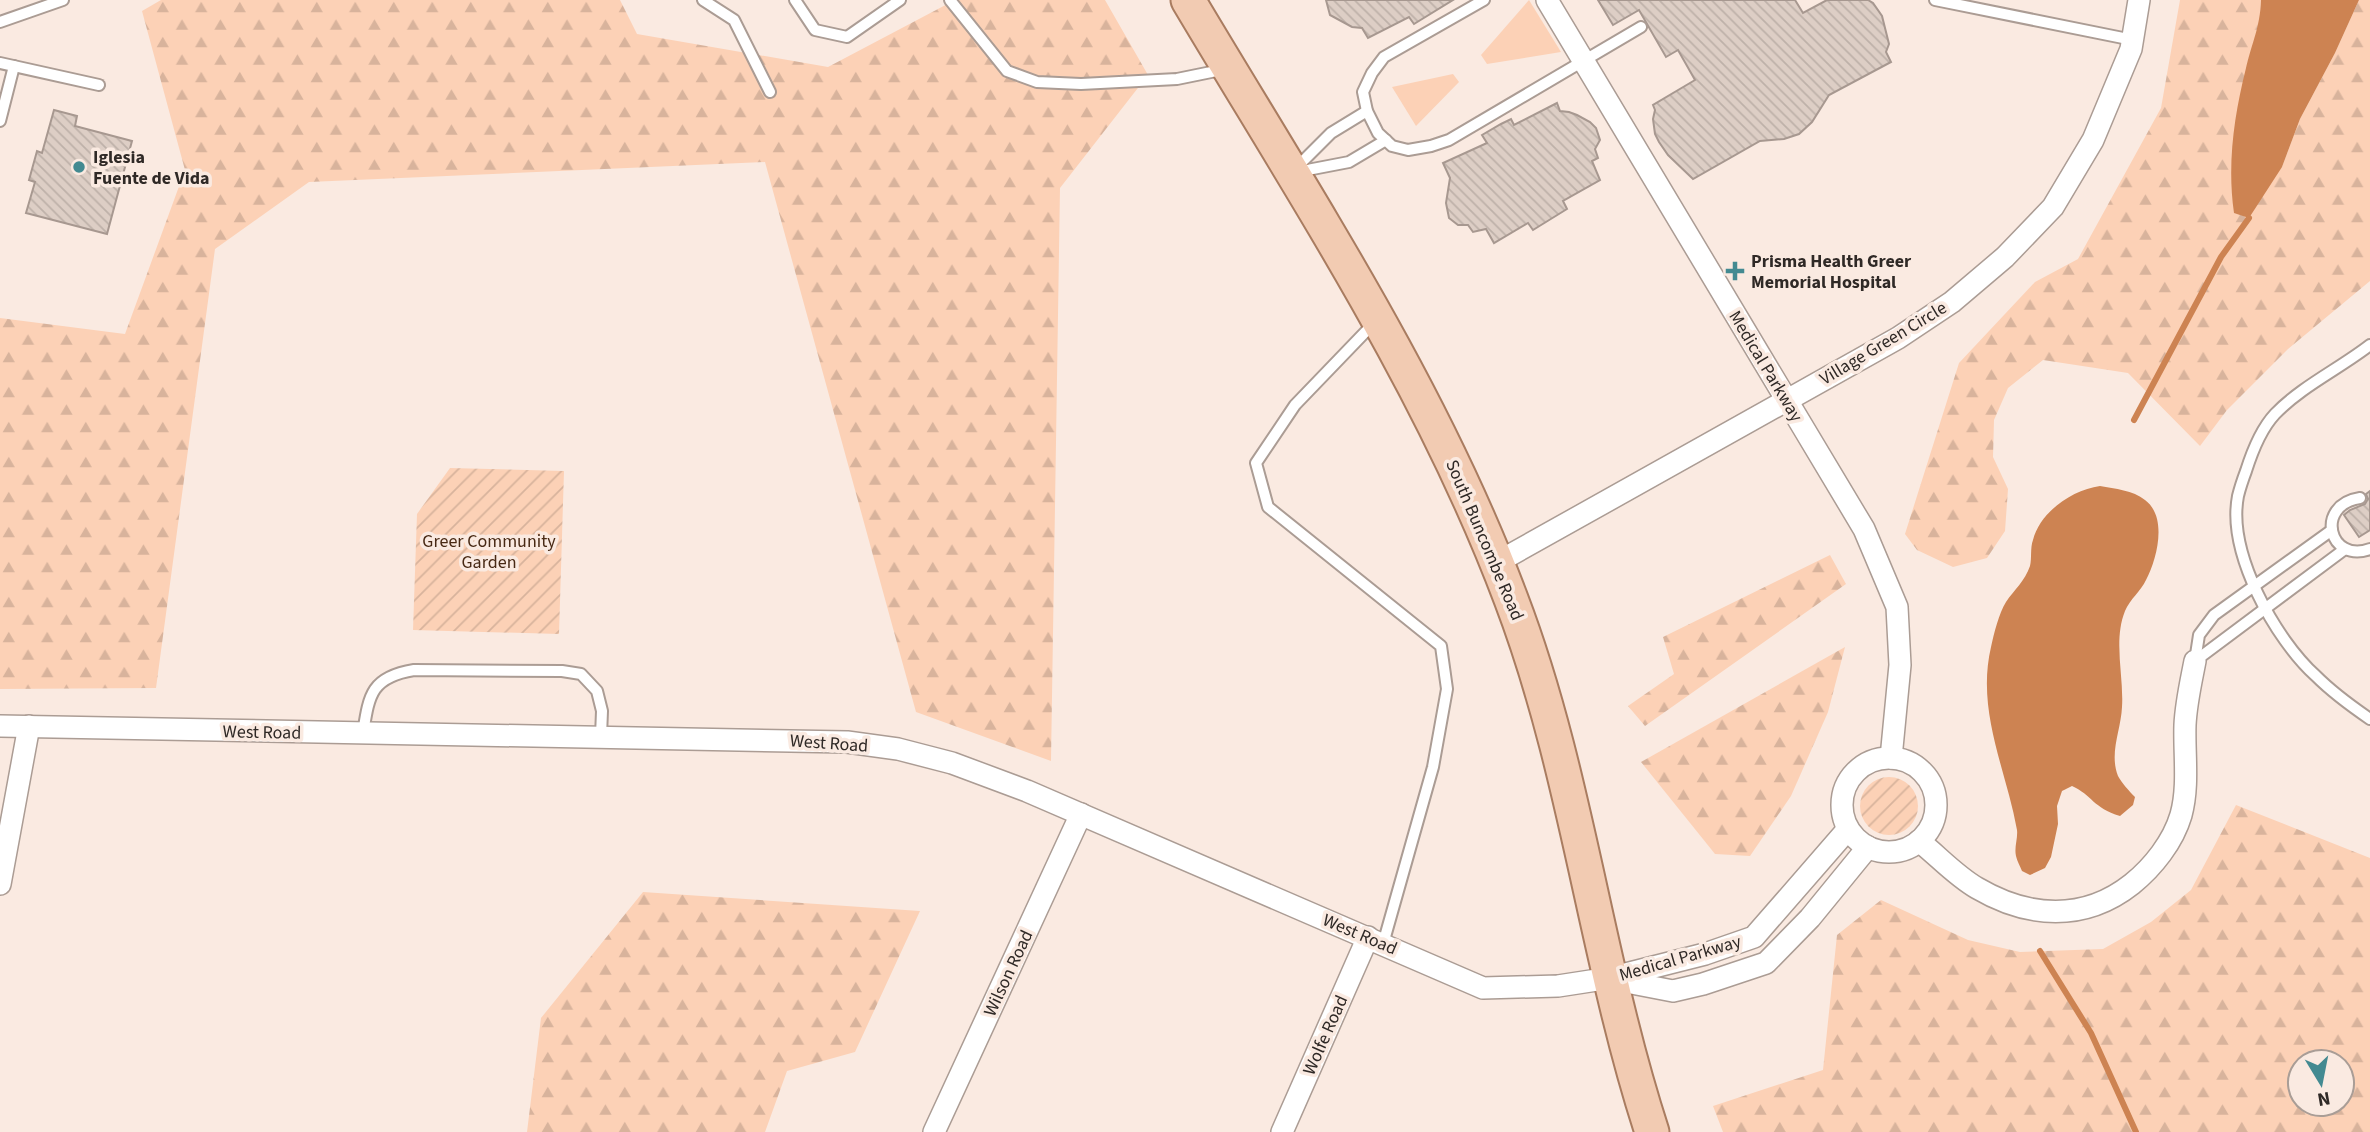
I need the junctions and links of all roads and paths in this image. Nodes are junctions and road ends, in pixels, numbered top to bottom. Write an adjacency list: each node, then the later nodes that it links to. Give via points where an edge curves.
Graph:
1 (63, 0): 11 (lane)
2 (703, 0): 19 (lane, via 734,20)
3 (795, 0): 4 (lane, via 815,30 847,37)
4 (900, 0)
5 (950, 0): 17 (lane, via 1007,71 1037,82 1177,79)
6 (1188, 0): 17 (main road, South Buncombe Road)
7 (1484, 0): 20 (lane, via 1384,57 1363,92)
8 (1547, 0): 14 (street, Medical Parkway)
9 (1935, 0): 13 (lane)
10 (2139, 0): 13 (street, Village Green Circle)
11 (0, 22)
12 (1640, 27): 14 (lane)
13 (2133, 40): 26 (street, Village Green Circle, via 2093,140 2044,217 1952,302)
14 (1583, 60): 22 (lane, via 1449,140 1408,150); 26 (street, Medical Parkway)
15 (0, 63): 16 (lane)
16 (14, 66): 18 (lane); 21 (lane)
17 (1229, 69): 23 (main road, South Buncombe Road)
18 (99, 85)
19 (770, 92)
20 (1367, 111): 22 (lane); 23 (lane, via 1331,133)
21 (0, 121)
22 (1386, 140): 23 (lane, via 1349,162)
23 (1291, 173): 24 (main road, South Buncombe Road)
24 (1378, 319): 31 (main road, South Buncombe Road, via 1466,488); 46 (lane, via 1295,405 1256,463 1268,507 1441,646 1447,689 1433,767)
25 (2370, 345): 32 (lane, via 2274,415 2252,453 2237,498 2238,537)
26 (1787, 400): 31 (street, Village Green Circle); 40 (street, Medical Parkway, via 1864,528 1897,607 1900,664)
27 (2360, 498): 28 (lane, via 2340,506)
28 (2332, 530): 29 (lane); 32 (lane)
29 (2345, 549): 30 (lane); 33 (lane)
30 (2370, 549)
31 (1496, 563): 47 (main road, South Buncombe Road, via 1548,709)
32 (2254, 587): 33 (lane); 34 (lane, via 2214,615 2199,635)
33 (2266, 608): 34 (lane); 35 (lane, via 2284,640 2314,675)
34 (2195, 661): 43 (street, via 2185,725 2181,816 2169,842 2145,873 2118,895 2056,914 2037,911 1976,888)
35 (2370, 719)
36 (0, 726): 37 (street, West Road)
37 (29, 726): 38 (street, West Road); 45 (street)
38 (363, 733): 39 (street, West Road); 39 (lane, via 368,700 377,684 395,673 549,671 581,674 597,691)
39 (601, 736): 41 (street, West Road, via 847,742 898,749 952,763)
40 (1891, 758): 42 (street, via 1863,765 1845,787 1842,808); 43 (street, via 1907,761 1931,783 1935,814)
41 (1081, 814): 46 (street, West Road); 48 (street, Wilson Road)
42 (1848, 829): 44 (street); 47 (street, Medical Parkway, via 1754,937)
43 (1919, 841): 44 (street, via 1895,851)
44 (1868, 847): 47 (street, Medical Parkway, via 1766,963 1673,991)
45 (0, 884)
46 (1375, 941): 47 (street, West Road, via 1483,988 1558,986); 49 (street, Wolfe Road)
47 (1610, 978): 50 (main road, South Buncombe Road)
48 (934, 1132)
49 (1282, 1132)
50 (1652, 1132)

